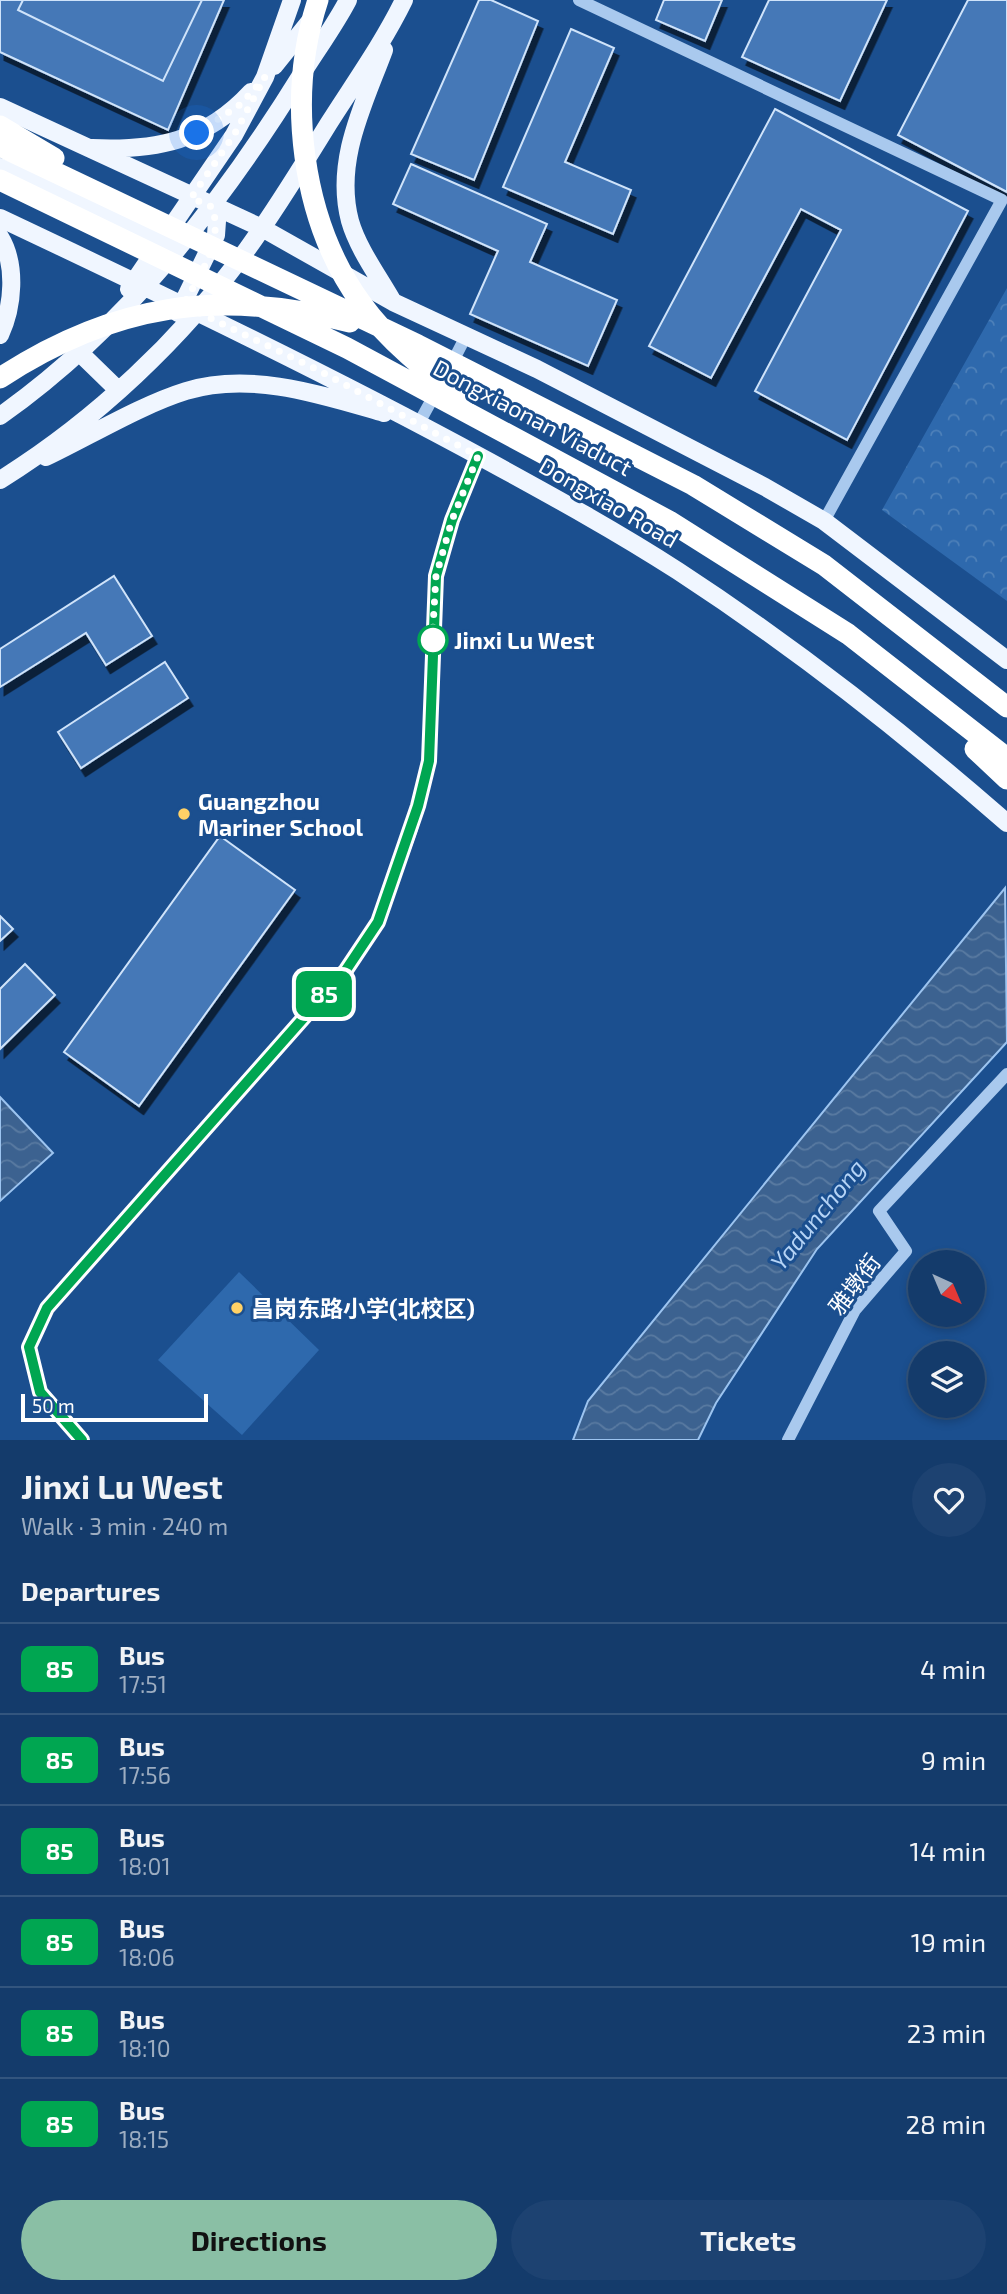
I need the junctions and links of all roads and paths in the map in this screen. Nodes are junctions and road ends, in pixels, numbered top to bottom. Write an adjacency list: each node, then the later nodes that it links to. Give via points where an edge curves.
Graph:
1 (292, 0): 8 (main road)
2 (318, 0): 38 (highway, via 304,71 303,140 319,216 345,279 381,327 433,376 478,409)
3 (327, 0): 8 (main road)
4 (348, 0): 17 (main road, via 275,118)
5 (404, 0): 7 (main road)
6 (579, 0): 39 (street, via 1002,200)
7 (396, 17): 20 (main road); 26 (main road, via 347,152 346,184 350,221)
8 (265, 77): 12 (main road, via 241,104 197,133 162,146); 16 (main road, via 234,135)
9 (0, 107): 12 (main road)
10 (0, 126): 19 (highway)
11 (0, 146): 19 (highway, Dongxiaonan Viaduct)
12 (85, 148): 16 (main road)
13 (0, 167): 22 (main road)
14 (0, 180): 23 (highway, Dongxiaonan Viaduct)
15 (0, 191): 23 (highway)
16 (191, 198): 17 (main road); 22 (main road)
17 (212, 207): 20 (main road); 22 (main road); 24 (main road, via 217,221)
18 (0, 218): 25 (main road, Dongxiao Road)
19 (155, 219): 30 (highway, Dongxiaonan Viaduct)
20 (261, 228): 24 (main road, via 234,244); 26 (main road); 27 (main road)
21 (0, 237): 28 (main road, via 11,275 9,313)
22 (171, 243): 24 (main road); 25 (main road)
23 (139, 245): 38 (highway, Dongxiaonan Viaduct, via 347,348)
24 (211, 249): 27 (main road)
25 (140, 284): 27 (main road, Dongxiao Road); 31 (main road)
26 (393, 302): 29 (main road)
27 (191, 308): 33 (main road); 35 (main road, Dongxiao Road)
28 (0, 335)
29 (466, 336): 35 (street); 39 (main road, via 699,451)
30 (418, 345): 32 (highway, via 368,327 274,305 184,307 135,316 76,335); 42 (highway, Dongxiaonan Viaduct, via 642,456 748,516 859,590)
31 (80, 353): 33 (main road); 34 (main road)
32 (0, 378)
33 (117, 389): 37 (main road)
34 (0, 416)
35 (419, 423): 36 (main road, Dongxiao Road); 37 (main road, via 283,387 211,386 186,391)
36 (478, 456): 45 (main road, Dongxiao Road, via 664,563 743,616 876,714); 47 (street, via 436,576 429,761 412,829 378,922 346,970 47,1308 29,1347 40,1392)
37 (7, 476)
38 (627, 497): 40 (highway, Dongxiaonan Viaduct)
39 (824, 521): 41 (main road)
40 (754, 573): 43 (highway, Dongxiaonan Viaduct, via 848,634); 44 (highway, via 891,675)
41 (1007, 660)
42 (1007, 707)
43 (1007, 758)
44 (1007, 779)
45 (1007, 822)
46 (1007, 1074): 48 (street, 雅墩街, via 879,1211 906,1251 855,1310)
47 (82, 1440)
48 (788, 1440)

